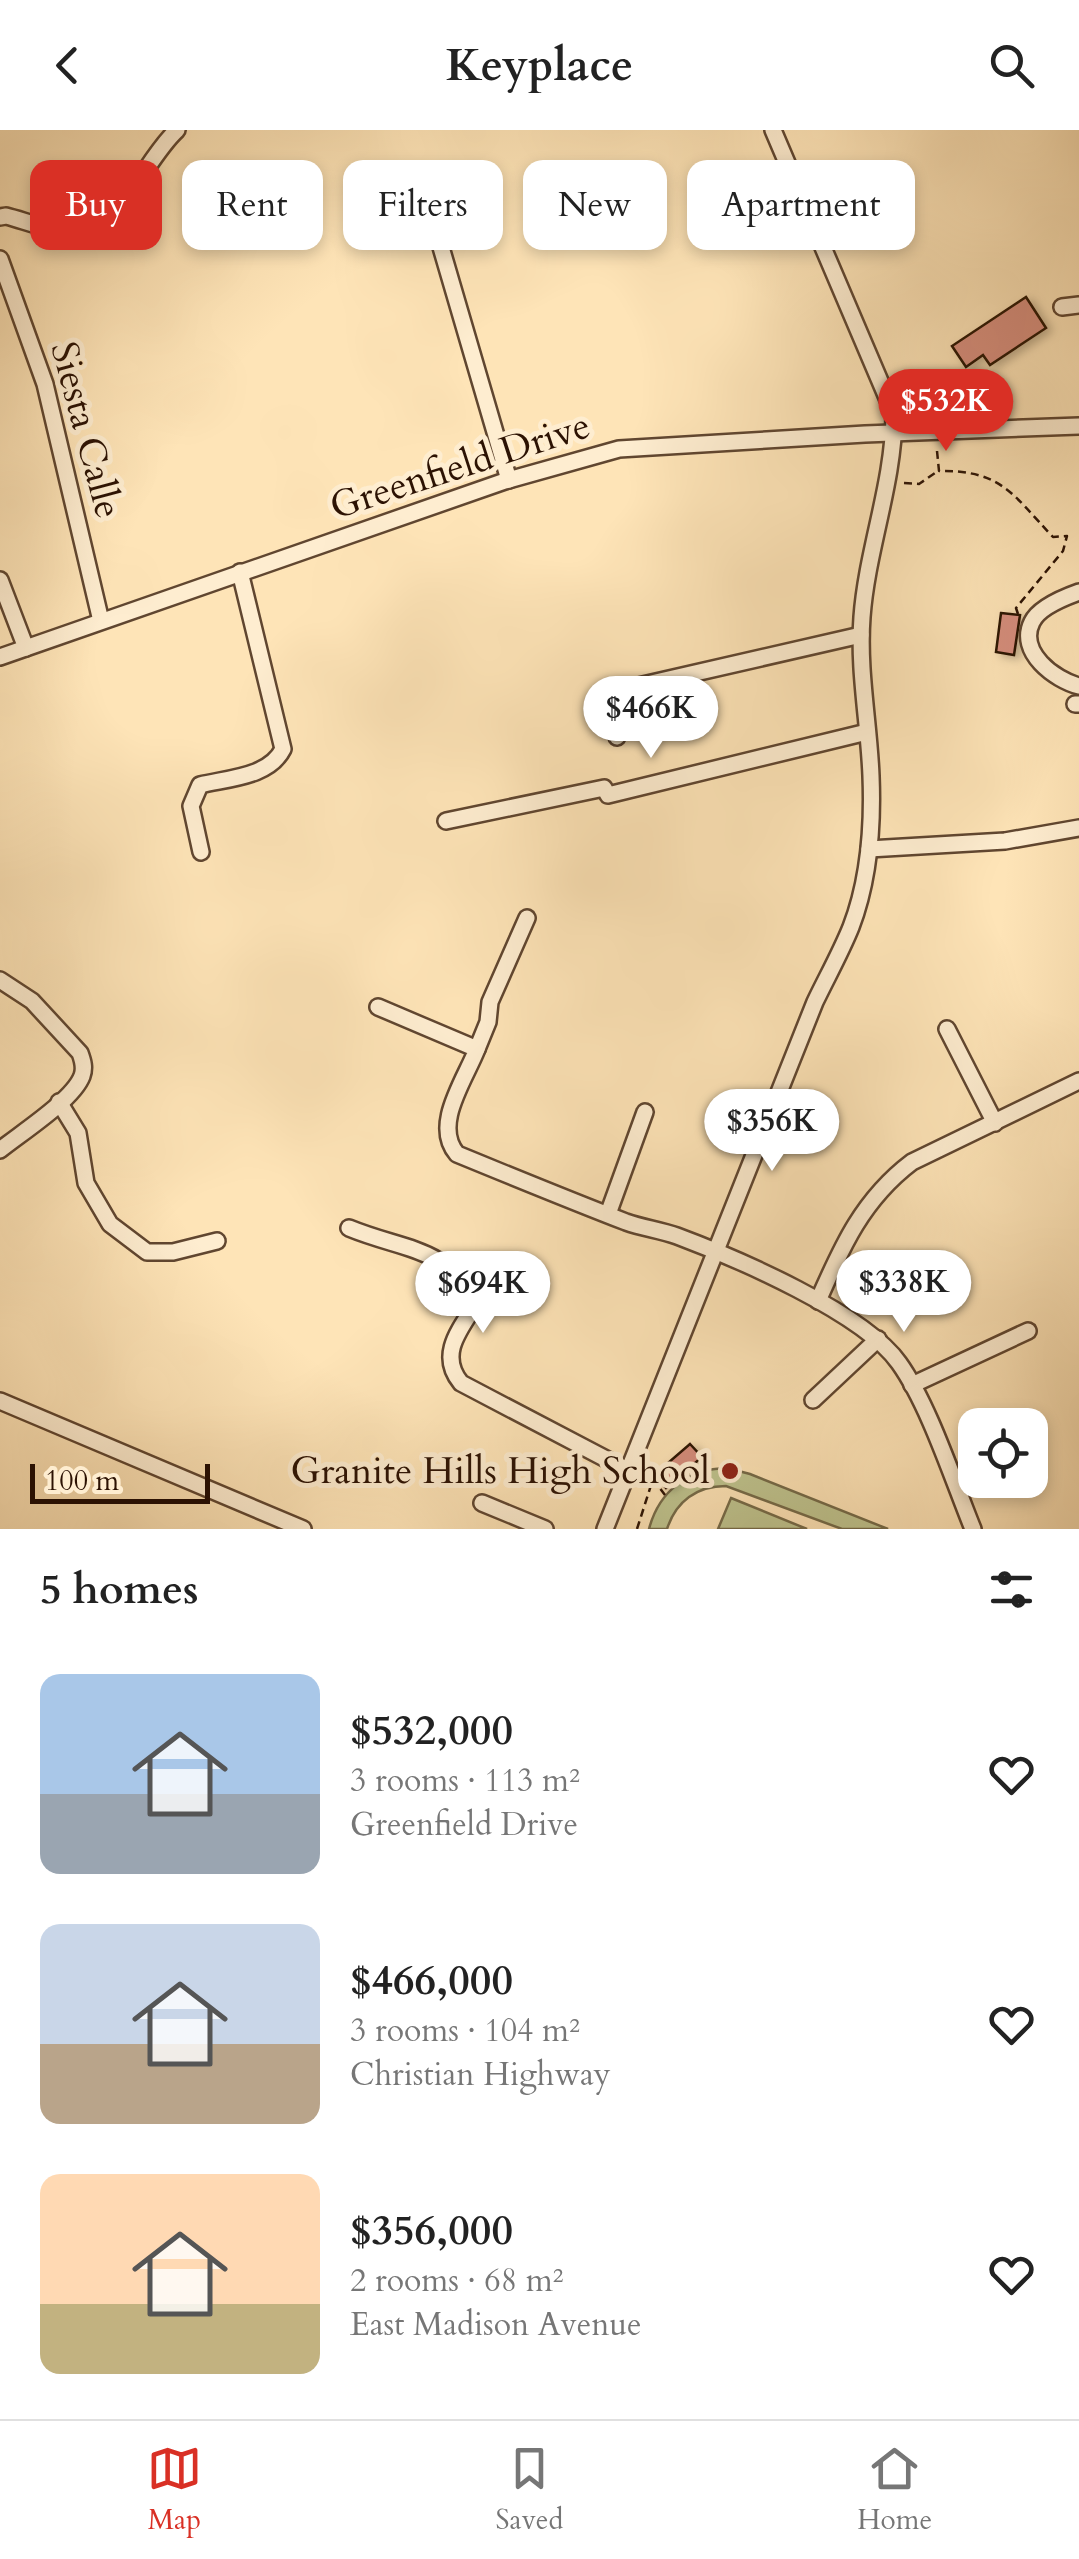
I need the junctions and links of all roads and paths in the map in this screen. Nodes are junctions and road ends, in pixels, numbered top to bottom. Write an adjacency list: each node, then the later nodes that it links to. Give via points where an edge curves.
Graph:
1 (177, 130): 3 (street, via 118,207 96,224 61,230)
2 (774, 130): 9 (street, via 894,414)
3 (0, 217)
4 (442, 250): 12 (street)
5 (0, 258): 18 (street, Siesta Calle, via 45,384)
6 (1079, 305): 7 (street)
7 (1062, 307)
8 (1079, 426): 9 (street, Greenfield Drive)
9 (894, 432): 12 (street, Greenfield Drive, via 619,449); 19 (street)
10 (936, 450): 11 (path)
11 (939, 471): 13 (path, via 919,484); 17 (path, via 996,480 1053,537 1067,536)
12 (508, 480): 14 (street, Greenfield Drive)
13 (904, 483)
14 (240, 572): 18 (street, Greenfield Drive); 28 (street, via 284,749 264,770 200,786 191,806)
15 (0, 580): 20 (street)
16 (1079, 592): 22 (street, via 1039,613 1030,626 1045,669)
17 (1018, 614)
18 (101, 621): 20 (street, Greenfield Drive)
19 (861, 634): 23 (street); 24 (street, via 634,687 615,709)
20 (26, 648): 21 (street, Greenfield Drive)
21 (0, 657)
22 (1079, 686)
23 (866, 732): 25 (street, via 608,794 604,788); 27 (street)
24 (617, 736)
25 (446, 821)
26 (1079, 828): 27 (street, via 1005,841)
27 (869, 849): 42 (street, via 852,925)
28 (201, 852)
29 (528, 918): 33 (street, via 490,1002)
30 (0, 980): 35 (street, via 32,1001 80,1053 84,1073)
31 (378, 1007): 33 (street)
32 (947, 1029): 37 (street)
33 (478, 1049): 39 (street, via 446,1124 448,1144 457,1154)
34 (1079, 1082): 37 (street)
35 (59, 1102): 38 (street); 41 (street, via 78,1133 86,1183 110,1224 147,1252)
36 (644, 1112): 39 (street)
37 (995, 1123): 43 (street, via 912,1162 888,1181 857,1219)
38 (0, 1150)
39 (608, 1214): 42 (street)
40 (349, 1228): 49 (street, via 424,1250 463,1278 478,1301 450,1348 460,1383)
41 (216, 1241)
42 (716, 1253): 43 (street); 49 (street)
43 (818, 1301): 45 (street)
44 (1028, 1331): 46 (street)
45 (878, 1339): 46 (street); 47 (street)
46 (912, 1385): 56 (street)
47 (812, 1400)
48 (0, 1401): 52 (street)
49 (630, 1471): 54 (street)
50 (666, 1495): 55 (path, via 652,1479)
51 (482, 1503): 53 (street)
52 (303, 1529)
53 (545, 1529)
54 (605, 1529)
55 (637, 1529)
56 (973, 1529)

